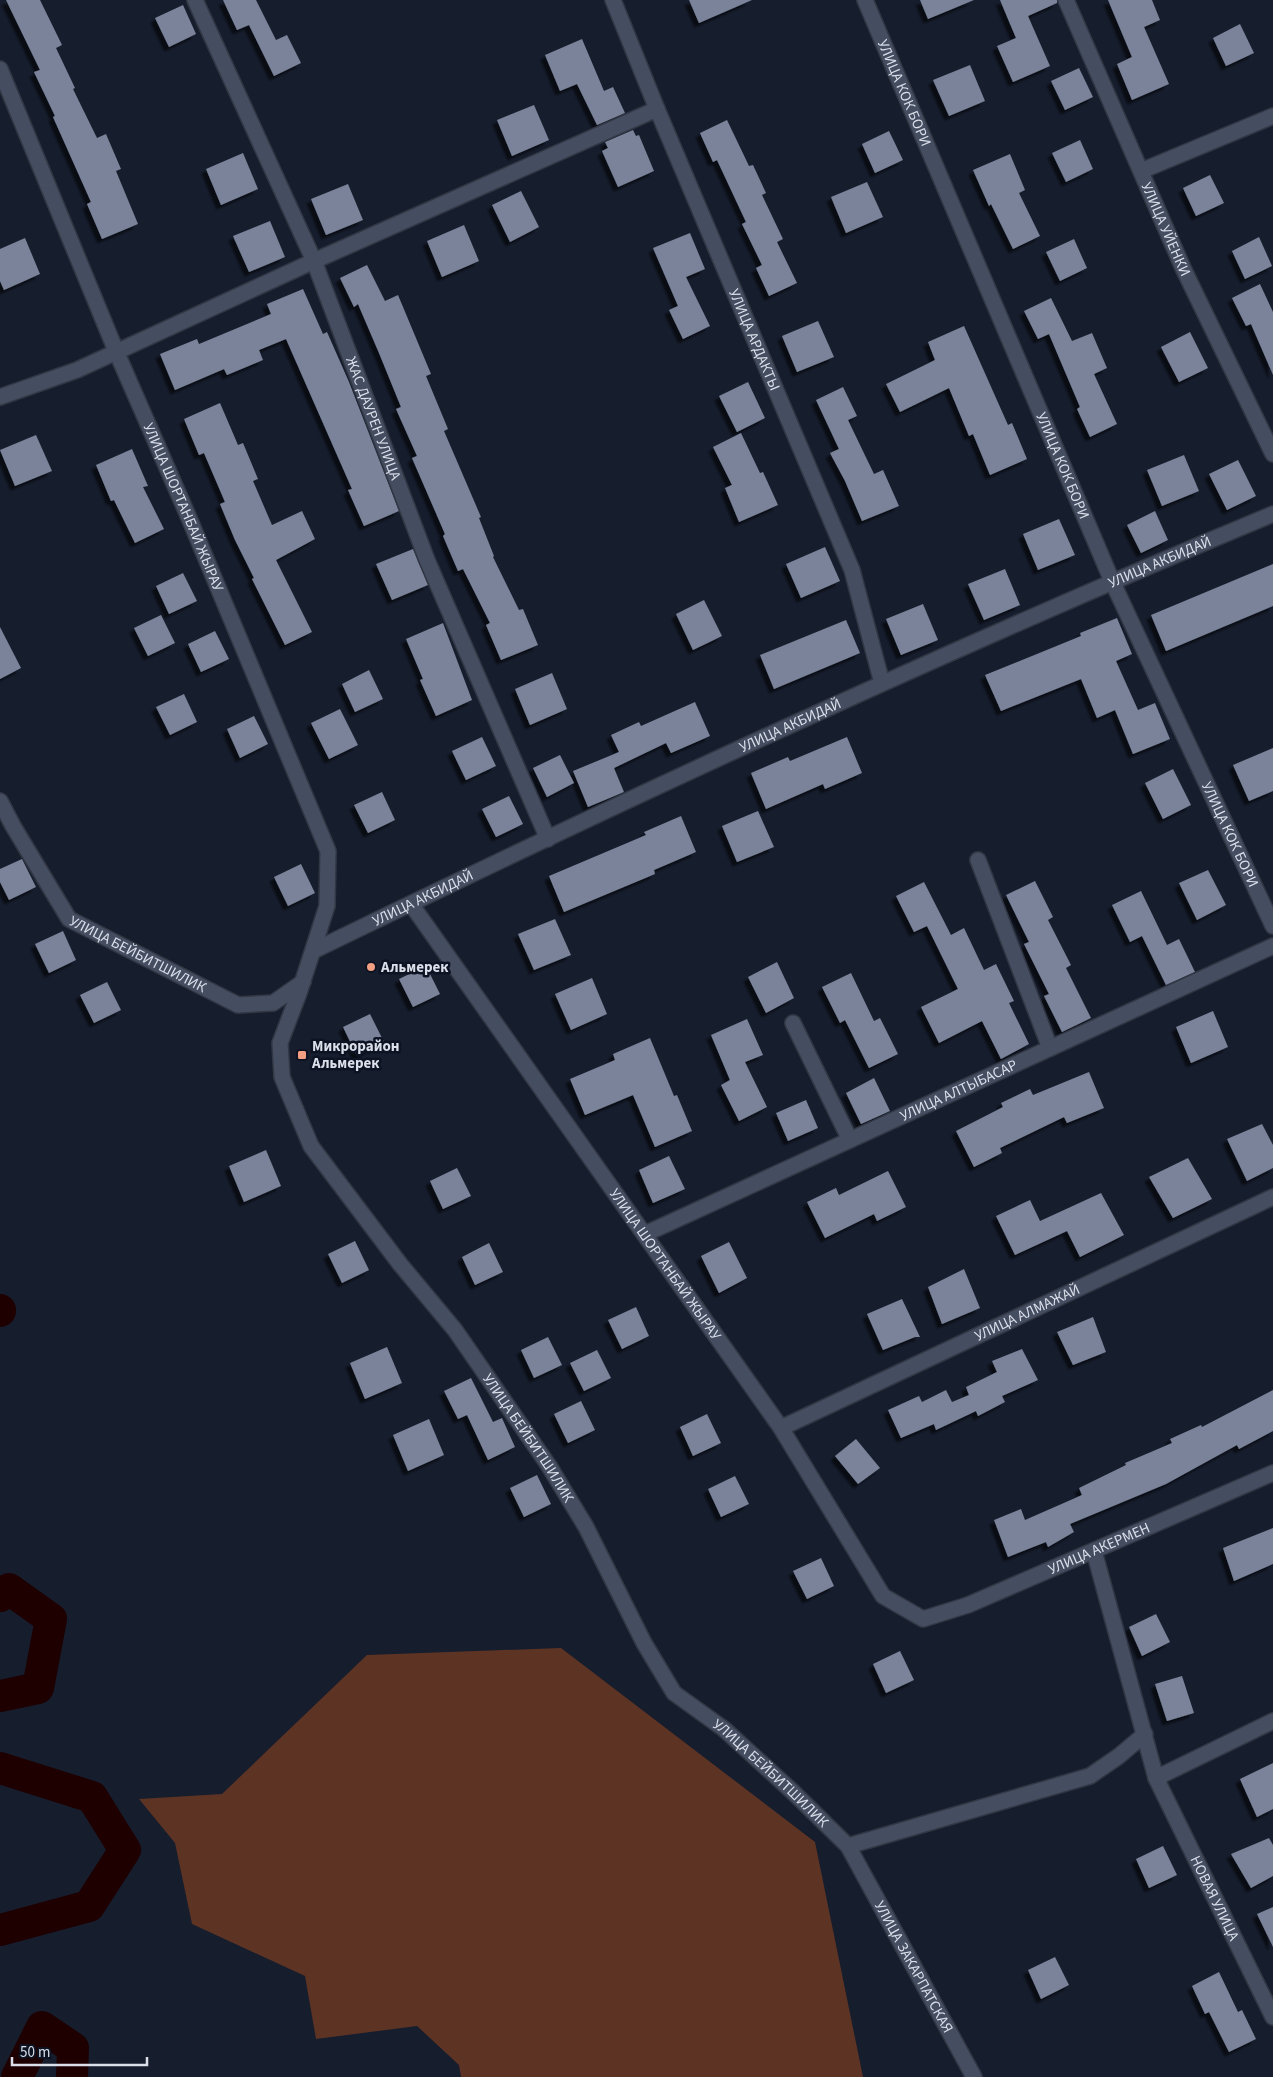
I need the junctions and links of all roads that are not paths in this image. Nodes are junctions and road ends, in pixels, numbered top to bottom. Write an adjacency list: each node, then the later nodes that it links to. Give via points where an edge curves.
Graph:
1 (195, 0): 9 (street, ЖАС ДАУРЕН УЛИЦА)
2 (613, 0): 6 (street, УЛИЦА АРДАКТЫ)
3 (865, 0): 14 (street, УЛИЦА КОК БОРИ)
4 (1066, 0): 8 (street, УЛИЦА УЙЕНКИ)
5 (0, 69): 10 (street, УЛИЦА ШОРТАНБАЙ ЖЫРАУ)
6 (657, 109): 9 (street); 15 (street, УЛИЦА АРДАКТЫ, via 852,570)
7 (1273, 116): 8 (street)
8 (1141, 171): 12 (street, УЛИЦА УЙЕНКИ, via 1183,268)
9 (314, 261): 10 (street); 17 (street, ЖАС ДАУРЕН УЛИЦА, via 427,560)
10 (116, 350): 11 (street, via 77,370); 22 (street, УЛИЦА ШОРТАНБАЙ ЖЫРАУ, via 328,851 327,906)
11 (0, 398)
12 (1273, 454)
13 (1273, 514): 14 (street, УЛИЦА АКБИДАЙ)
14 (1112, 581): 15 (street, УЛИЦА АКБИДАЙ); 20 (street, УЛИЦА КОК БОРИ)
15 (882, 683): 17 (street, УЛИЦА АКБИДАЙ)
16 (0, 801): 23 (street, УЛИЦА БЕЙБИТШИЛИК, via 69,919 238,1005 274,1004)
17 (548, 839): 19 (street, УЛИЦА АКБИДАЙ)
18 (978, 860): 25 (street)
19 (411, 904): 22 (street, УЛИЦА АКБИДАЙ); 28 (street, УЛИЦА ШОРТАНБАЙ ЖЫРАУ)
20 (1273, 926)
21 (1273, 946): 25 (street, УЛИЦА АЛТЫБАСАР)
22 (313, 951): 23 (street, УЛИЦА БЕЙБИТШИЛИК)
23 (303, 982): 36 (street, УЛИЦА БЕЙБИТШИЛИК, via 280,1043 282,1077 311,1146 400,1264 455,1330 549,1466 586,1527 644,1643 674,1693 724,1729 793,1792)
24 (793, 1023): 26 (street)
25 (1050, 1048): 26 (street, УЛИЦА АЛТЫБАСАР)
26 (850, 1140): 28 (street, УЛИЦА АЛТЫБАСАР)
27 (1273, 1197): 29 (street, УЛИЦА АЛМАЖАЙ)
28 (645, 1234): 29 (street, УЛИЦА ШОРТАНБАЙ ЖЫРАУ)
29 (781, 1428): 32 (street, УЛИЦА ШОРТАНБАЙ ЖЫРАУ, via 883,1596)
30 (1273, 1473): 31 (street, УЛИЦА АКЕРМЕН)
31 (1094, 1551): 32 (street, УЛИЦА АКЕРМЕН, via 968,1605); 34 (street, НОВАЯ УЛИЦА)
32 (923, 1619)
33 (1273, 1721): 35 (street)
34 (1144, 1734): 35 (street, НОВАЯ УЛИЦА); 36 (street, via 1090,1776)
35 (1156, 1778): 37 (street, НОВАЯ УЛИЦА)
36 (851, 1852): 38 (street, УЛИЦА ЗАКАРПАТСКАЯ)
37 (1273, 2016)
38 (974, 2077)

